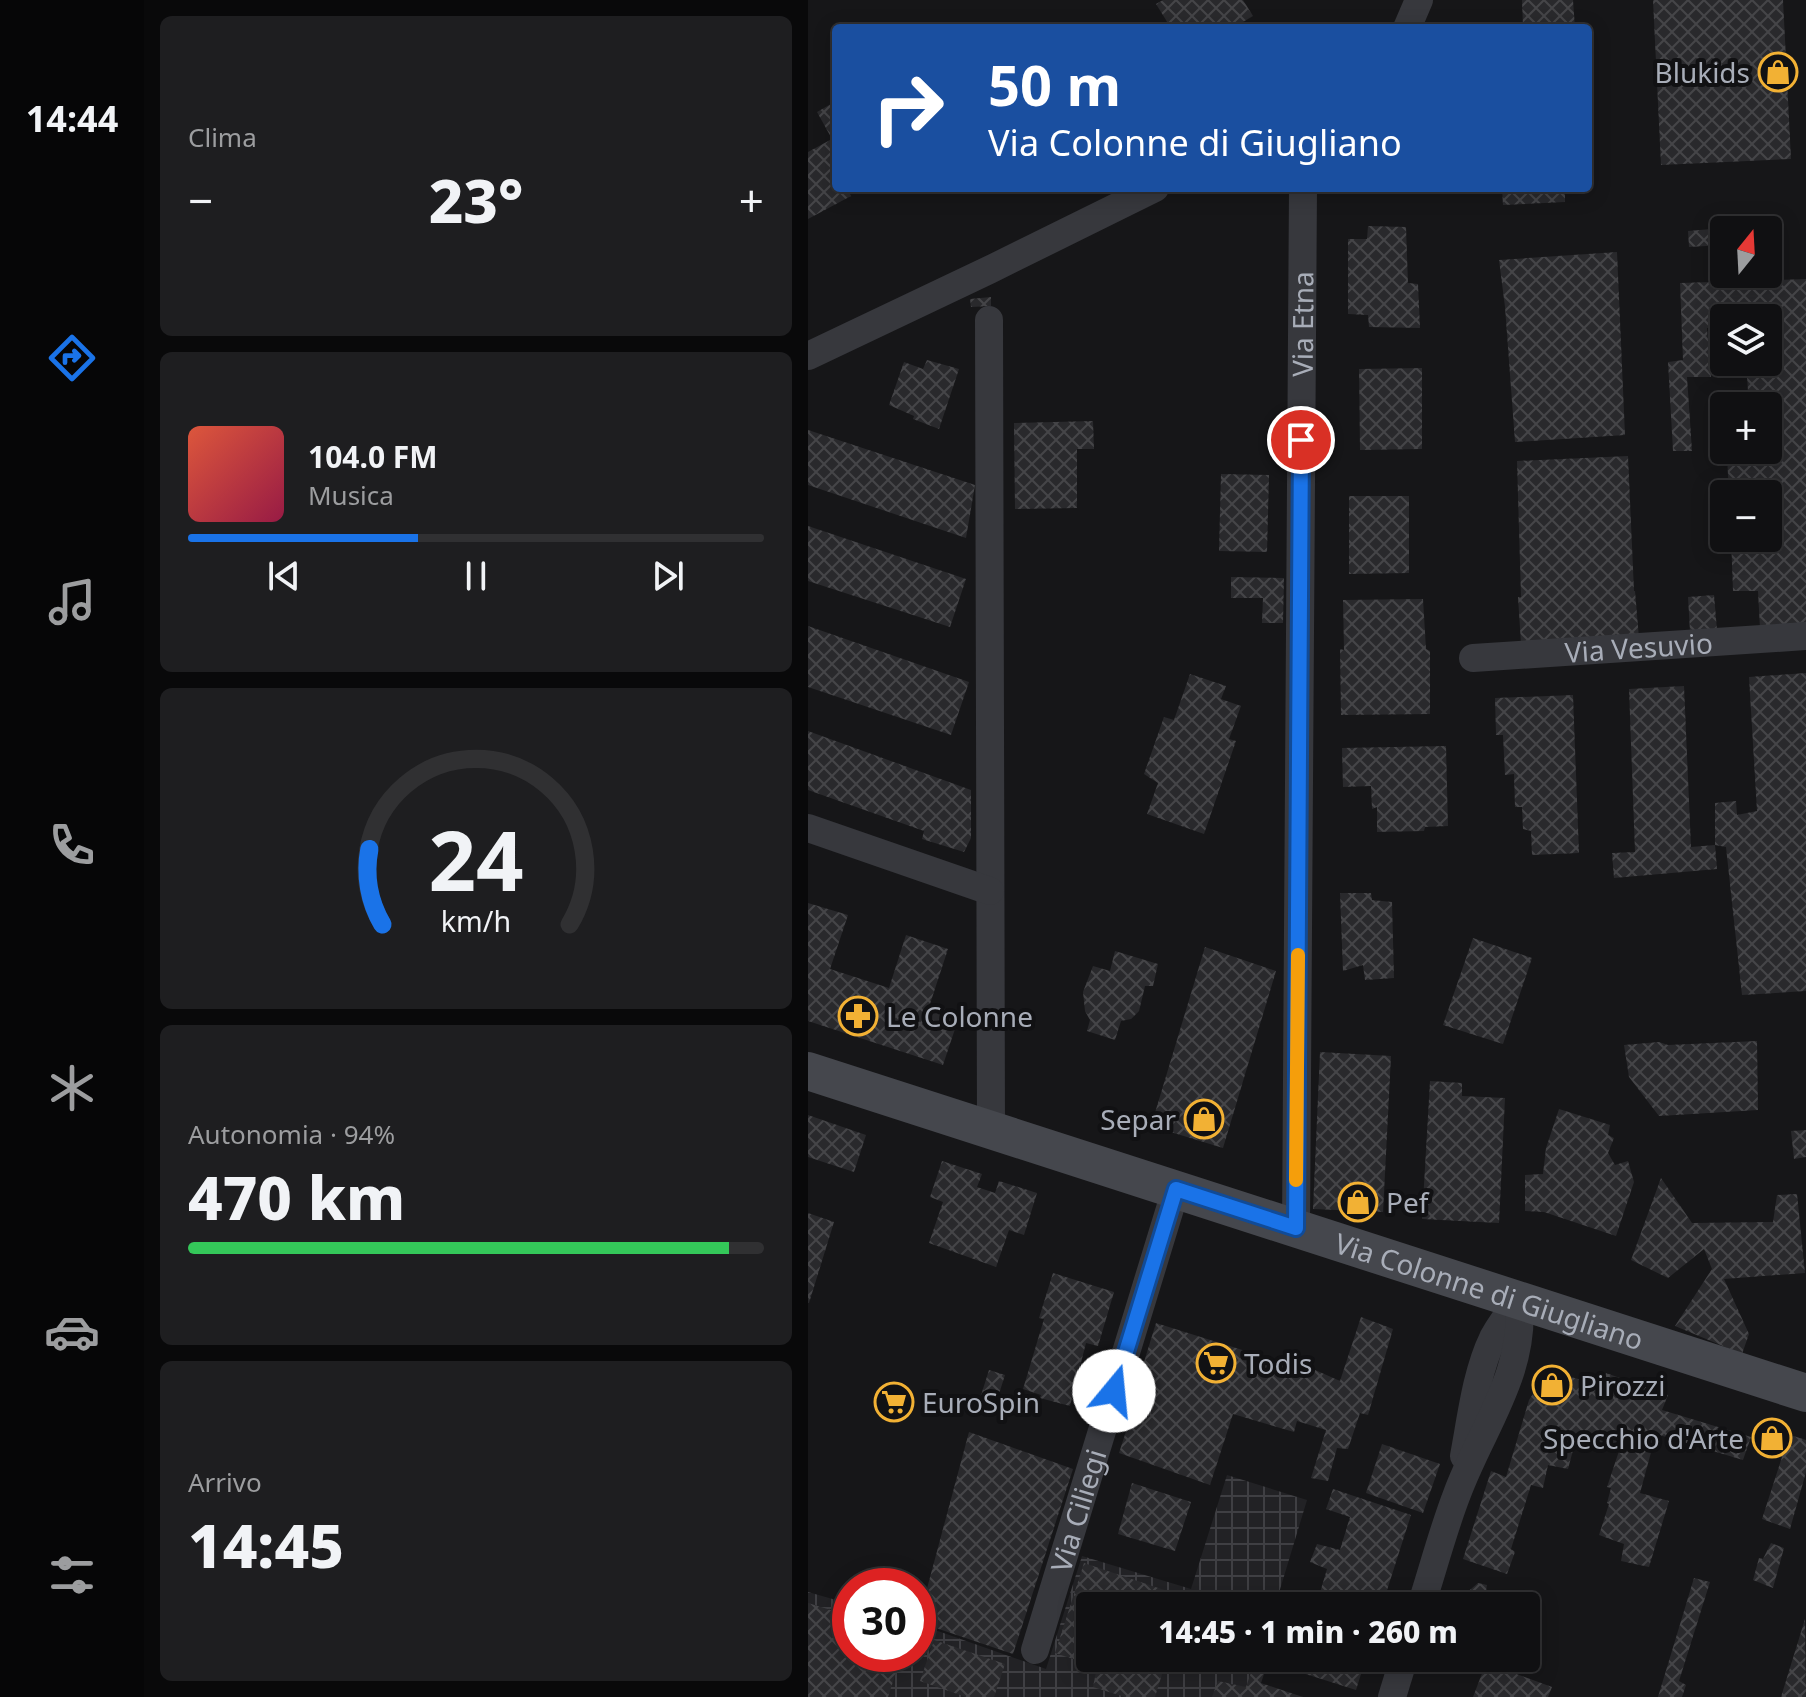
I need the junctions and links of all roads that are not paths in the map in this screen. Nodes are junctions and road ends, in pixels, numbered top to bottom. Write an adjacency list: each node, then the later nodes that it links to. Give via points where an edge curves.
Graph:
1 (1419, 0): 2 (street)
2 (1409, 24)
3 (1147, 192): 6 (street)
4 (1303, 192): 14 (street, Via Etna)
5 (989, 320): 10 (street)
6 (808, 356)
7 (1806, 636): 8 (street, Via Vesuvio)
8 (1473, 658)
9 (808, 828): 10 (street)
10 (990, 891): 12 (street)
11 (808, 1071): 12 (main road, Via Colonne di Giugliano)
12 (991, 1128): 13 (main road, Via Colonne di Giugliano)
13 (1176, 1189): 14 (main road, Via Colonne di Giugliano); 18 (street, Via Ciliegi)
14 (1296, 1228): 15 (main road, Via Colonne di Giugliano)
15 (1519, 1301): 16 (main road, Via Colonne di Giugliano); 17 (street, via 1491,1342 1458,1492)
16 (1806, 1393)
17 (1426, 1592)
18 (1035, 1650)
19 (1400, 1672): 20 (street)
20 (1392, 1697)

